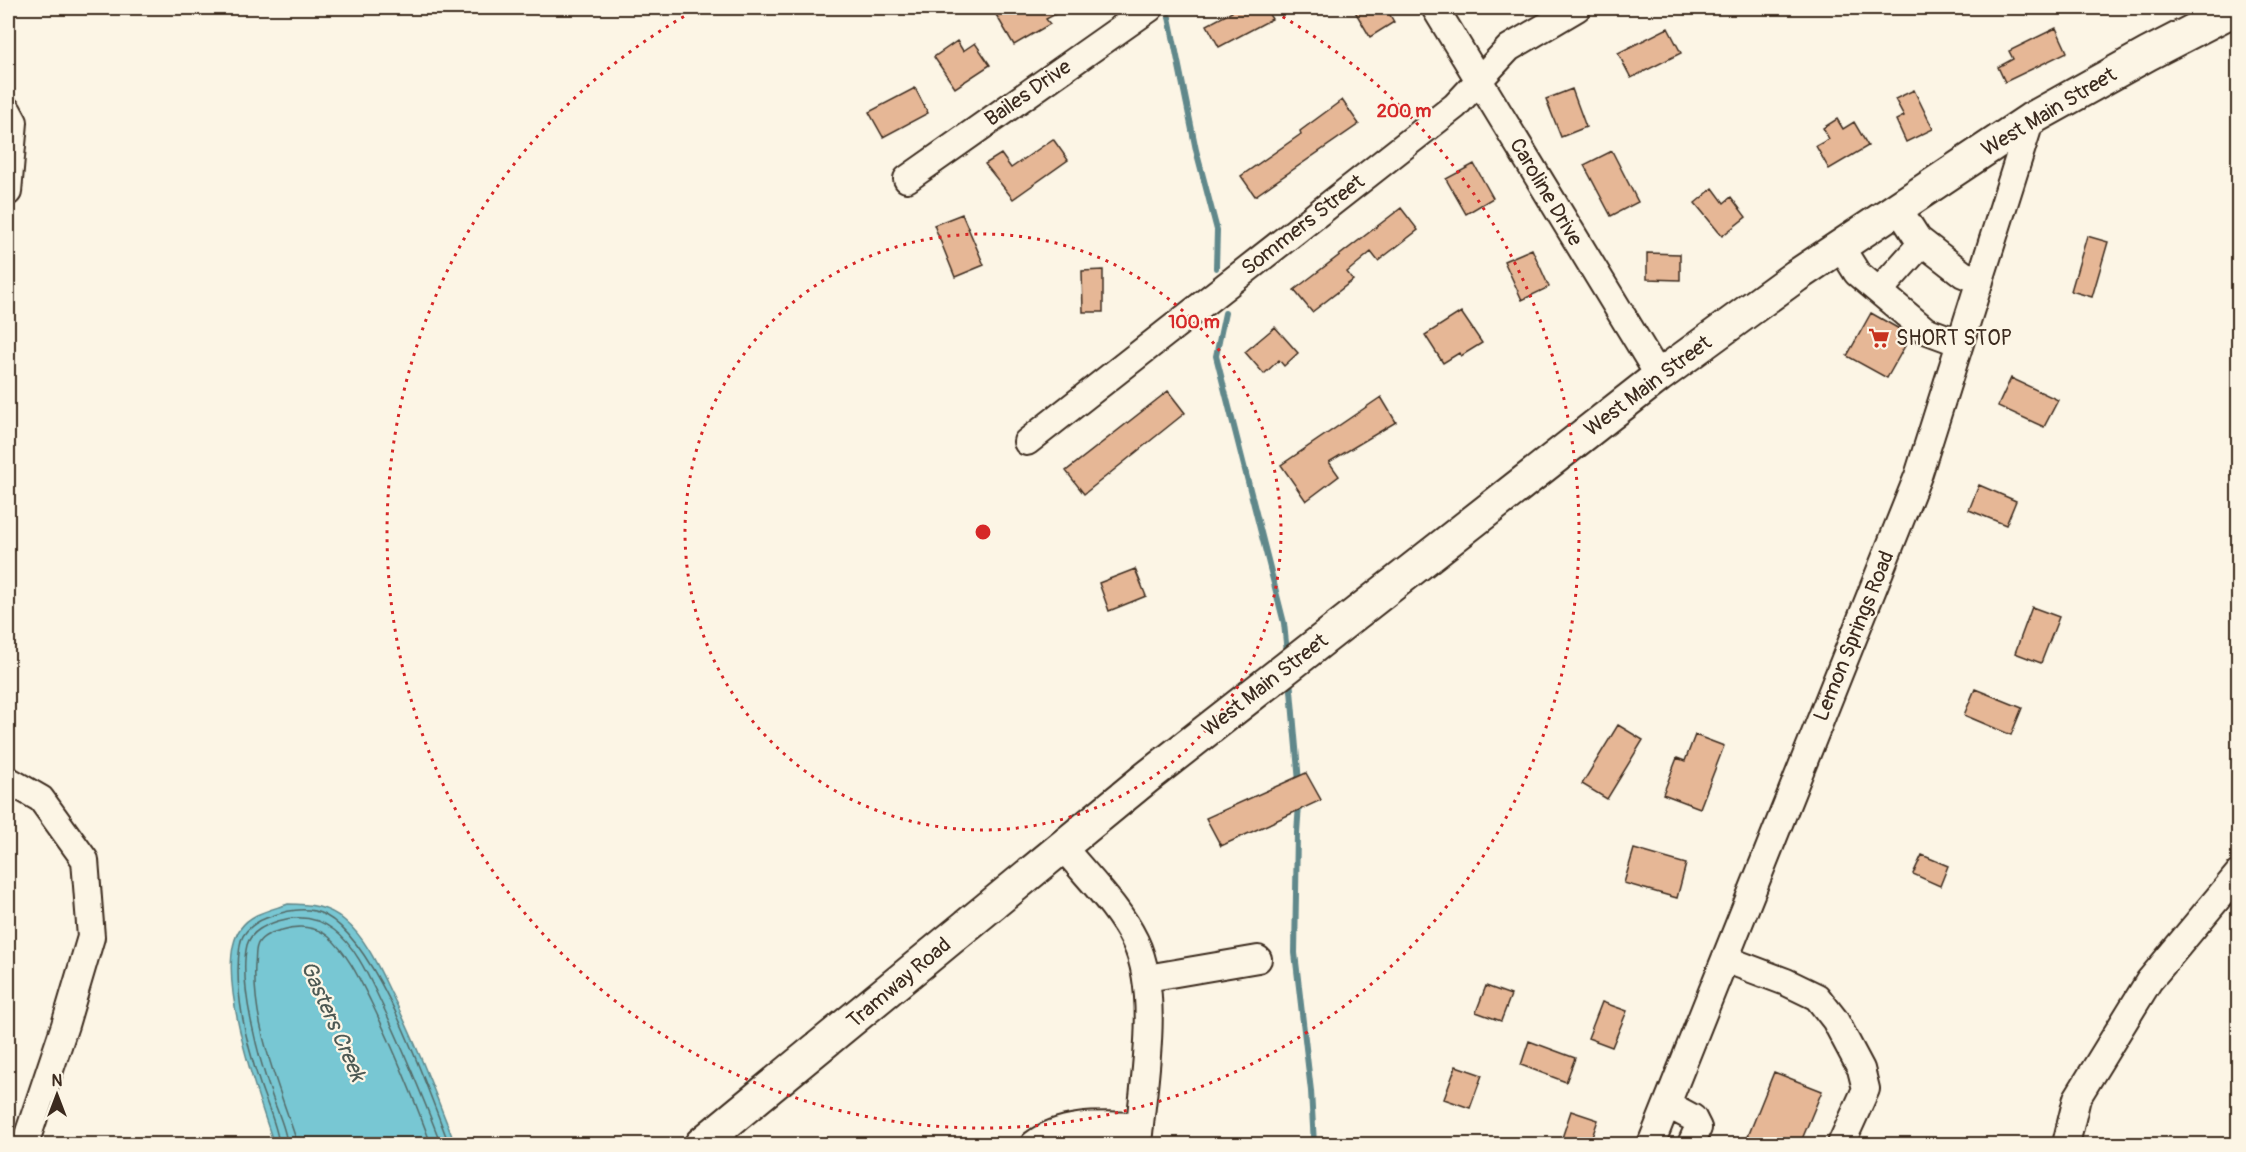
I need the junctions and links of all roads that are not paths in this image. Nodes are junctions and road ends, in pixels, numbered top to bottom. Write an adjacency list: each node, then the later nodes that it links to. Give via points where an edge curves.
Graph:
1 (1150, 8): 8 (street, Bailes Drive)
2 (1435, 8): 5 (street, Caroline Drive)
3 (1577, 8): 5 (street, Sommers Street, via 1509,48)
4 (2237, 8): 7 (main road, West Main Street)
5 (1479, 81): 16 (street, Caroline Drive); 17 (street, Sommers Street, via 1455,106)
6 (8, 111): 9 (street, via 14,122)
7 (2031, 119): 10 (main road, West Main Street); 13 (street, Lemon Springs Road)
8 (907, 179)
9 (8, 192)
10 (1898, 208): 11 (street); 12 (main road, West Main Street)
11 (1923, 243): 13 (street, via 1963,274); 14 (street)
12 (1840, 246): 14 (street, via 1857,273); 16 (main road, West Main Street)
13 (1980, 281): 15 (street, Lemon Springs Road)
14 (1879, 291): 15 (street, via 1925,330)
15 (1960, 343): 23 (street, Lemon Springs Road, via 1918,476)
16 (1659, 376): 19 (main road, West Main Street)
17 (1027, 442)
18 (8, 780): 27 (street, via 41,799 85,860 91,937)
19 (1096, 820): 20 (main road, Tramway Road)
20 (1063, 847): 24 (street, via 1122,919 1135,941); 28 (main road, Tramway Road)
21 (2238, 874): 33 (street, via 2149,981 2077,1098)
22 (1258, 959): 24 (street)
23 (1725, 959): 25 (street, Lemon Springs Road); 32 (street, via 1817,997 1834,1020 1861,1069 1866,1089)
24 (1147, 978): 26 (street, via 1149,1021)
25 (1667, 1104): 30 (street, Lemon Springs Road); 31 (street, via 1693,1118 1698,1128)
26 (1139, 1135): 29 (street, via 1083,1126 1060,1131)
27 (24, 1144)
28 (701, 1144)
29 (1034, 1144)
30 (1651, 1144)
31 (1691, 1144)
32 (1841, 1144)
33 (2066, 1144)

